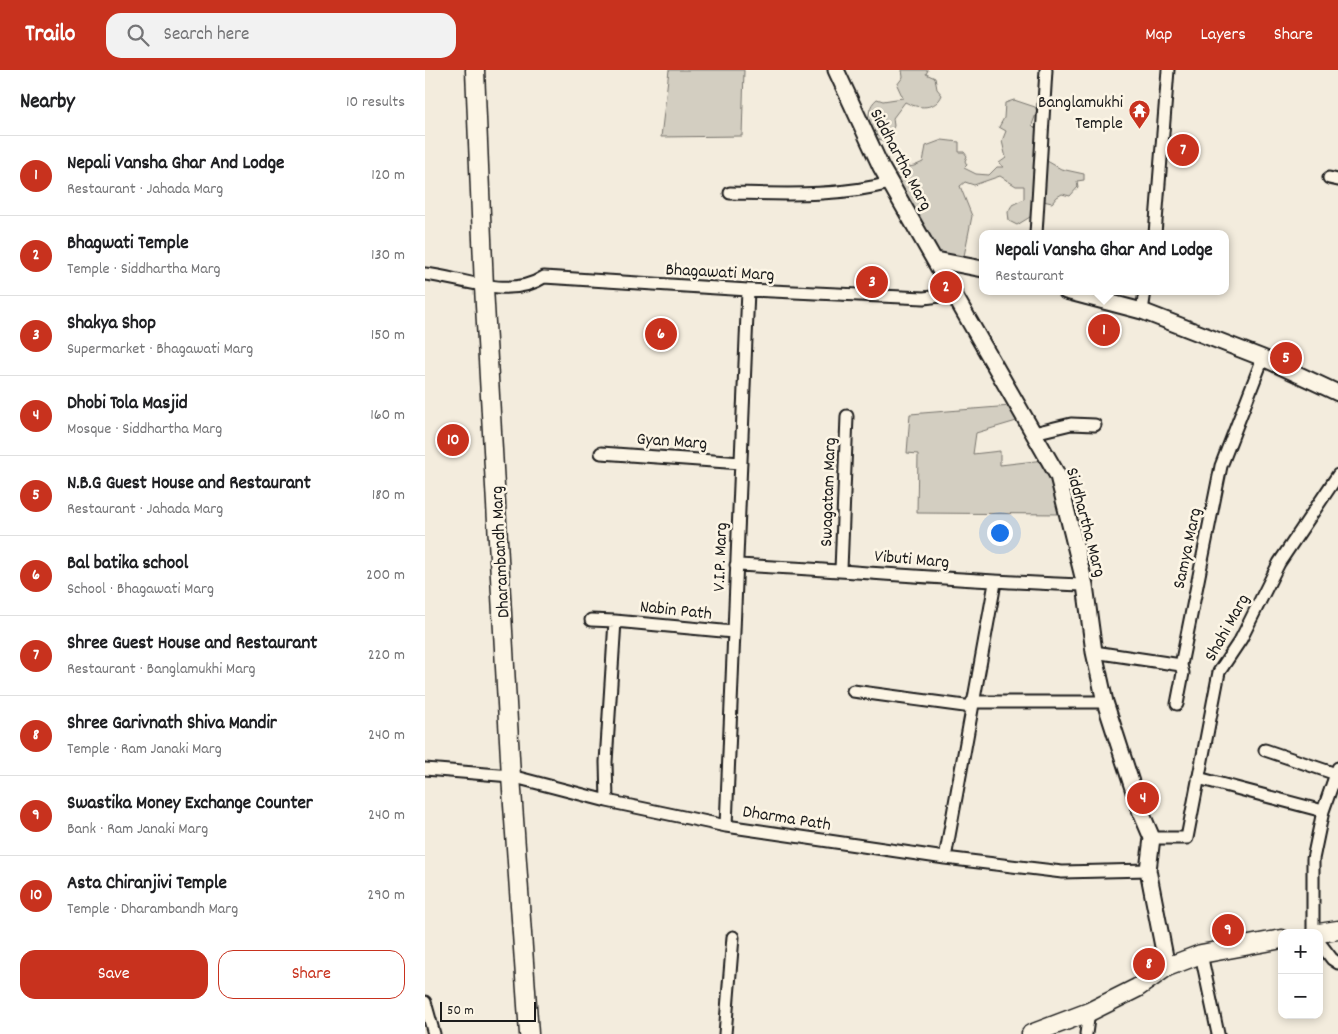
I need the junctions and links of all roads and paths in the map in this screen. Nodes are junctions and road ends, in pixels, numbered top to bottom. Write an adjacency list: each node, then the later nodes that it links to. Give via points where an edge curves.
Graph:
1 (475, 70): 12 (main road, Dharambandh Marg)
2 (836, 70): 5 (street, Siddhartha Marg)
3 (1046, 70): 7 (street)
4 (1168, 70): 8 (street)
5 (891, 183): 6 (street, via 869,189 806,195); 9 (street, Siddhartha Marg)
6 (730, 193)
7 (1036, 230)
8 (1155, 230)
9 (936, 260): 10 (street); 14 (street, Siddhartha Marg)
10 (979, 268)
11 (425, 274): 12 (street, Bhagawati Marg)
12 (484, 287): 13 (street, Bhagawati Marg, via 531,286 544,277); 42 (main road, Dharambandh Marg)
13 (748, 290): 14 (street, Bhagawati Marg, via 924,298); 24 (street, V.I.P. Marg)
14 (956, 294): 22 (street, Siddhartha Marg)
15 (1081, 295): 17 (street)
16 (1144, 295): 17 (street)
17 (1142, 311): 18 (street)
18 (1263, 358): 19 (street); 34 (street, Samya Marg, via 1221,466)
19 (1338, 393)
20 (847, 416): 27 (street, Swagatam Marg)
21 (1095, 425): 22 (street, via 1071,424)
22 (1034, 433): 29 (street, Siddhartha Marg, via 1058,476)
23 (601, 453): 24 (street, Gyan Marg)
24 (741, 463): 26 (street, V.I.P. Marg)
25 (1338, 475): 43 (street, Shahi Marg, via 1279,563 1241,639 1219,672)
26 (736, 565): 27 (street, Vibuti Marg); 32 (street, V.I.P. Marg)
27 (841, 570): 28 (street, Vibuti Marg)
28 (995, 583): 29 (street, Vibuti Marg); 37 (street)
29 (1085, 585): 33 (street, Siddhartha Marg)
30 (591, 620): 31 (street, Nabin Path)
31 (615, 621): 32 (street, Nabin Path); 44 (street, Nabin Path, via 606,762)
32 (733, 632): 46 (street, V.I.P. Marg)
33 (1094, 652): 34 (street); 36 (street, Siddhartha Marg)
34 (1181, 665): 38 (street, Samya Marg, via 1183,673)
35 (853, 691): 37 (street)
36 (1105, 702): 37 (street); 47 (street, Siddhartha Marg)
37 (972, 704): 48 (street)
38 (1177, 704)
39 (1265, 750): 41 (street)
40 (425, 769): 42 (street, Dharma Path)
41 (1337, 771): 45 (street)
42 (511, 776): 44 (street, Dharma Path); 62 (main road, Dharambandh Marg)
43 (1198, 778): 45 (street); 47 (street, Shahi Marg, via 1187,838)
44 (607, 801): 46 (street, Dharma Path)
45 (1323, 811): 50 (street, via 1313,859)
46 (726, 826): 48 (street, Dharma Path)
47 (1152, 838): 49 (street, Siddhartha Marg)
48 (945, 858): 49 (street, Dharma Path, via 1062,872)
49 (1149, 870): 58 (street, Siddhartha Marg)
50 (1313, 929)
51 (1338, 930): 52 (main road)
52 (1323, 932)
53 (733, 937): 63 (street)
54 (1278, 941): 56 (main road)
55 (1323, 947): 57 (street)
56 (1201, 954): 58 (main road); 66 (street)
57 (1338, 963)
58 (1167, 967): 60 (main road, via 1137,988)
59 (425, 1002): 61 (street)
60 (1089, 1012): 64 (main road); 65 (street)
61 (434, 1034)
62 (529, 1034)
63 (725, 1034)
64 (1031, 1034)
65 (1086, 1034)
66 (1218, 1034)

